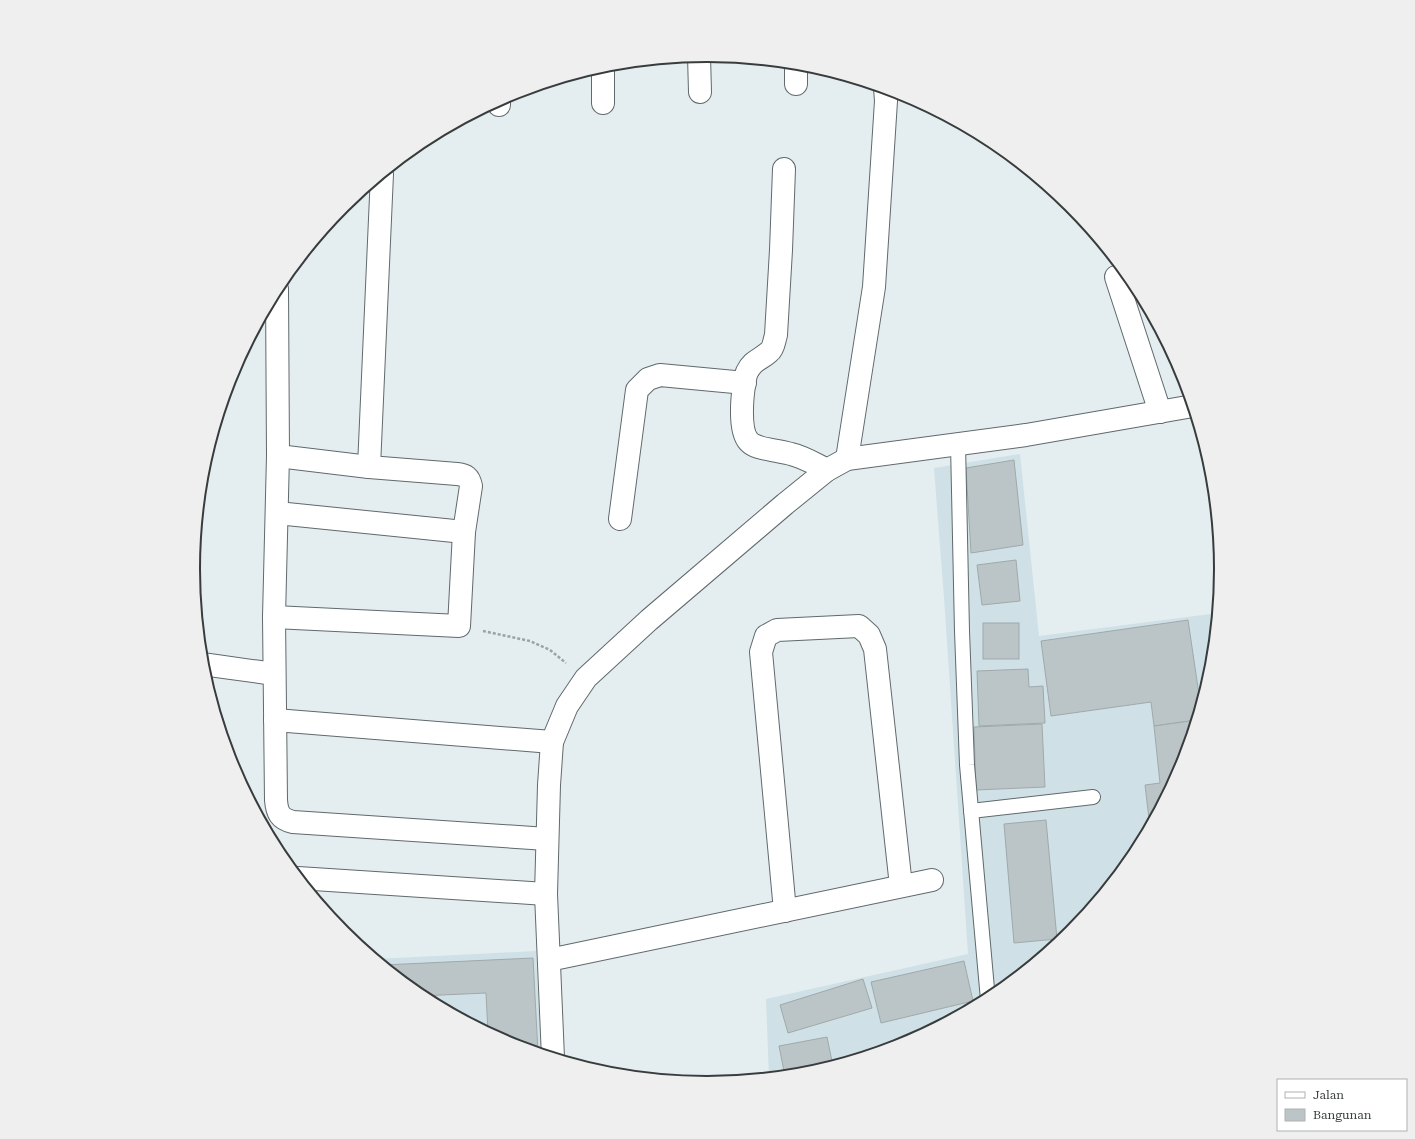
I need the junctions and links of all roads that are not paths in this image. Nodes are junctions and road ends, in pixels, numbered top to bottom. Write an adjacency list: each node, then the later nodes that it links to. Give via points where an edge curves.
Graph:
1 (700, 62): 3 (street)
2 (603, 73): 5 (street)
3 (700, 92)
4 (886, 95): 15 (street, via 874,287)
5 (603, 103)
6 (784, 169): 10 (street, via 776,335 769,352 750,366)
7 (382, 181): 16 (street)
8 (1116, 277): 12 (street)
9 (277, 302): 14 (street)
10 (745, 383): 17 (street, via 742,420 747,440 762,449 804,457); 19 (street, via 660,376 648,379 637,390)
11 (1188, 407): 12 (street)
12 (1160, 412): 13 (street)
13 (958, 444): 15 (street); 27 (lane, via 963,655)
14 (278, 456): 16 (street); 18 (street)
15 (847, 459): 17 (street)
16 (369, 467): 20 (street, via 468,477 471,486)
17 (827, 470): 25 (street, via 649,620 586,678 567,706)
18 (277, 513): 20 (street); 21 (street)
19 (620, 519)
20 (464, 532): 21 (street, via 459,626)
21 (274, 617): 23 (street)
22 (209, 665): 23 (street)
23 (274, 674): 24 (street)
24 (275, 720): 25 (street); 28 (street, via 277,808 286,820)
25 (552, 742): 28 (street)
26 (1093, 797): 27 (lane)
27 (971, 811): 35 (lane)
28 (547, 839): 32 (street)
29 (305, 878): 32 (street)
30 (932, 880): 31 (street)
31 (901, 886): 33 (street); 33 (street, via 875,648 869,635 859,626 778,630 766,636 761,652)
32 (546, 894): 34 (street)
33 (785, 911): 34 (street)
34 (549, 960): 36 (street)
35 (987, 992)
36 (553, 1053)

